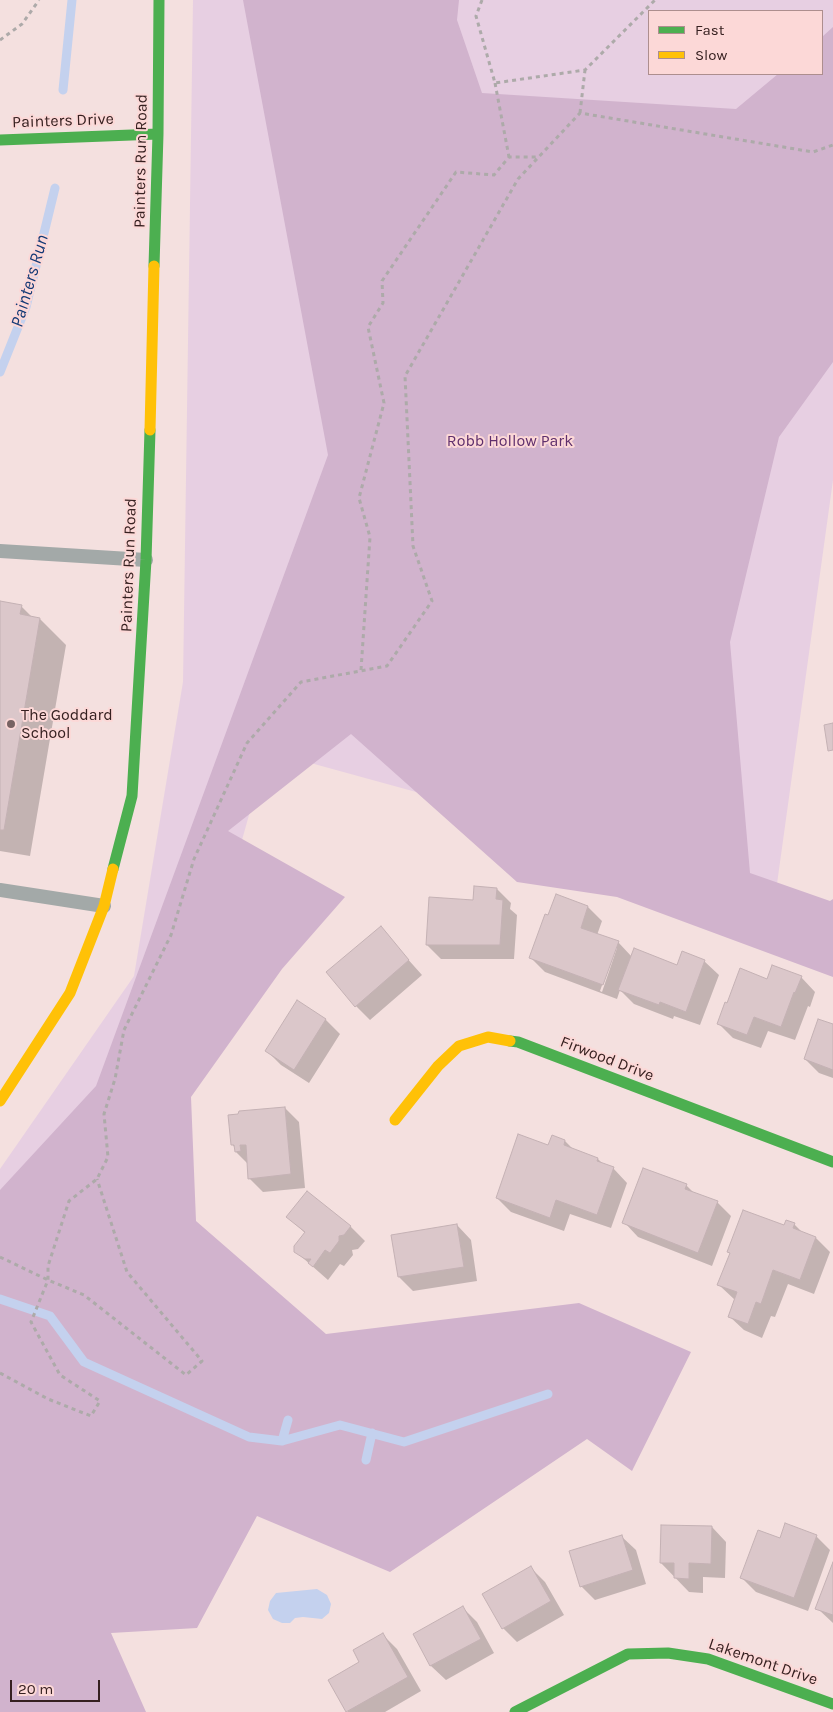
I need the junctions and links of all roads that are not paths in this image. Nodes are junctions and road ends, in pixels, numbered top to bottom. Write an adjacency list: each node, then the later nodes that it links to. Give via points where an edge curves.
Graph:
1 (159, 0): 2 (street, Painters Run Road)
2 (158, 134): 3 (street, Painters Drive); 5 (street, Painters Run Road)
3 (0, 140)
4 (0, 550): 5 (lane)
5 (146, 560): 7 (street, Painters Run Road, via 132,796)
6 (0, 890): 7 (lane)
7 (104, 906): 8 (street, Painters Run Road, via 70,993)
8 (0, 1101)
9 (395, 1120): 10 (street, Firwood Drive, via 438,1066 459,1046 488,1037 518,1042)
10 (833, 1162)
11 (833, 1704): 12 (street, Lakemont Drive, via 708,1659 668,1653 628,1654)
12 (515, 1712)

